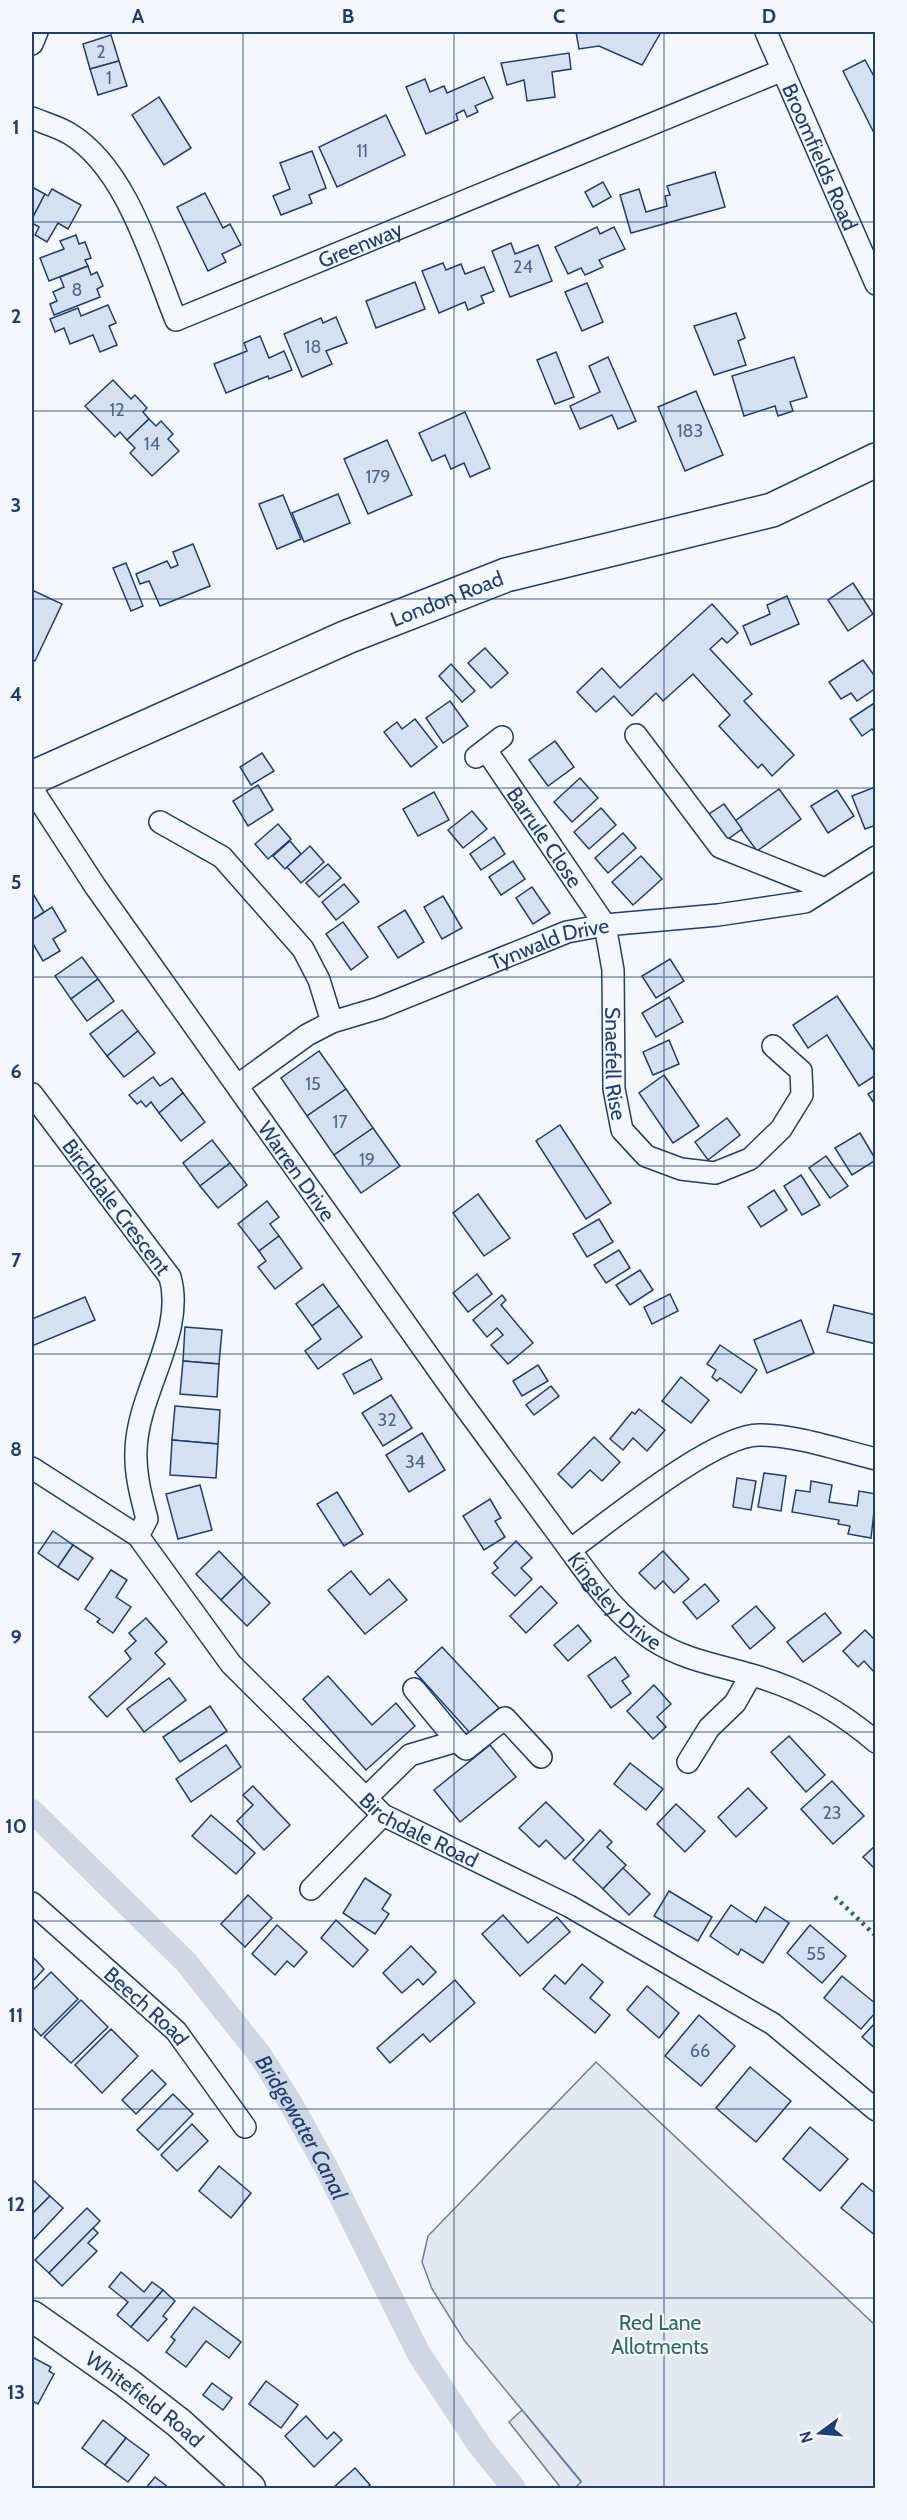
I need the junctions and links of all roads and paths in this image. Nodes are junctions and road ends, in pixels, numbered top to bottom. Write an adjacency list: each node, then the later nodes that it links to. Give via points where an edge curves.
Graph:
1 (37, 32): 3 (street)
2 (766, 32): 4 (street, Broomfields Road)
3 (32, 44)
4 (783, 70): 5 (street, Greenway, via 176,320 135,218 107,167 70,134); 6 (street, Broomfields Road)
5 (32, 118)
6 (876, 284)
7 (876, 460): 10 (highway, London Road, via 772,510 507,575 347,637)
8 (636, 735): 14 (street, via 720,847)
9 (488, 748): 15 (street, Barrule Close)
10 (32, 778)
11 (32, 789): 18 (street, Warren Drive, via 95,886)
12 (160, 822): 16 (street, via 222,857 303,949 319,980)
13 (876, 857): 14 (street, Tynwald Drive)
14 (825, 890): 15 (street, Tynwald Drive, via 805,902)
15 (605, 925): 16 (street, Tynwald Drive, via 567,932 379,1008); 17 (street, Snaefell Rise, via 613,970 614,1089 622,1130 646,1156 681,1168 715,1173 750,1159 781,1129 802,1095 801,1071)
16 (332, 1022): 18 (street, Tynwald Drive, via 307,1035)
17 (773, 1046)
18 (238, 1085): 23 (street, Warren Drive)
19 (32, 1094): 22 (street, Birchdale Crescent, via 170,1277 175,1295 136,1450 138,1483 147,1519)
20 (876, 1458): 23 (street, Kingsley Drive, via 777,1436 733,1440 705,1454)
21 (32, 1468): 22 (street, Birchdale Road)
22 (138, 1536): 30 (street, Birchdale Road, via 231,1664)
23 (570, 1550): 24 (street, Kingsley Drive, via 626,1621 687,1658)
24 (751, 1675): 27 (street, Kingsley Drive, via 811,1696); 29 (street, via 735,1703 709,1728)
25 (414, 1689): 26 (street)
26 (457, 1742): 28 (street, via 466,1749 505,1718); 30 (street, via 410,1755)
27 (876, 1742)
28 (541, 1757)
29 (688, 1762)
30 (366, 1798): 31 (street, Birchdale Road)
31 (383, 1815): 32 (street); 34 (street, Birchdale Road, via 569,1906 773,2024)
32 (311, 1889)
33 (32, 1903): 35 (street, Beech Road, via 176,2031)
34 (876, 2110)
35 (245, 2127)
36 (32, 2316): 37 (street, Whitefield Road, via 170,2416)
37 (250, 2488)

